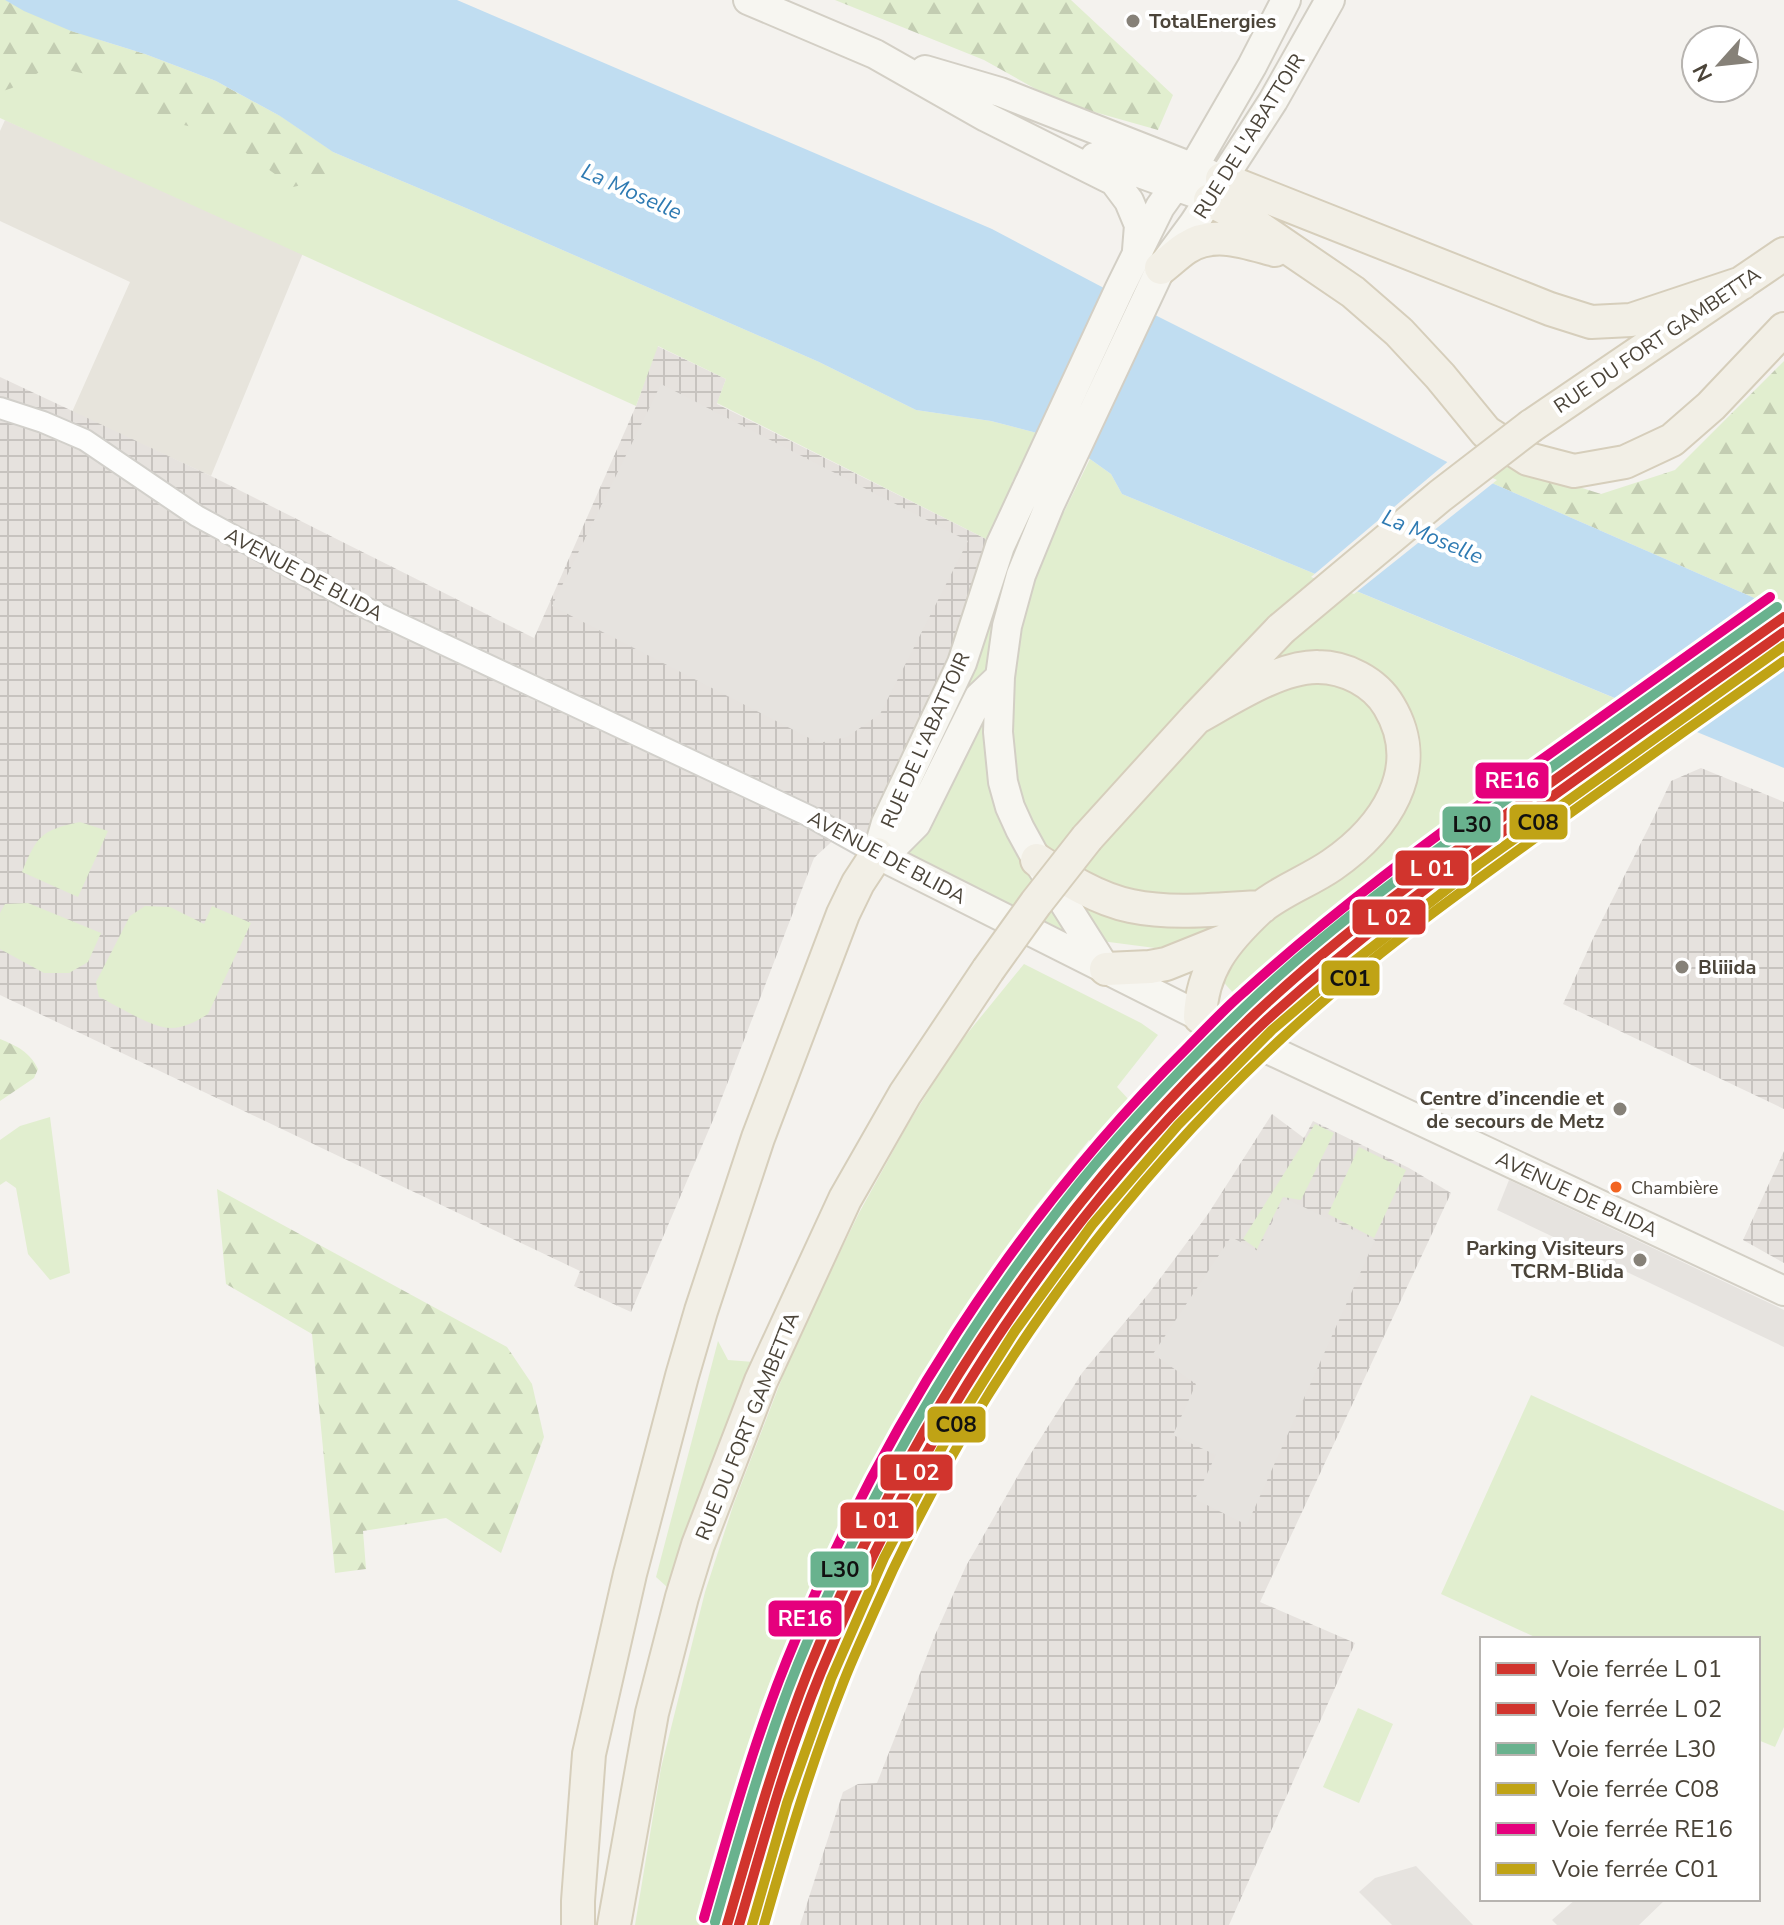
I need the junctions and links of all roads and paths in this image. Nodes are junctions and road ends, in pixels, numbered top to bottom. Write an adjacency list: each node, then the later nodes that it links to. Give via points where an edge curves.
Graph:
1 (748, 0): 4 (main road)
2 (1286, 0): 6 (main road, RUE DE L'ABATTOIR)
3 (1330, 0): 6 (main road, RUE DE L'ABATTOIR, via 1273,101)
4 (875, 54): 5 (main road); 6 (main road, via 1000,92)
5 (986, 117): 6 (main road); 9 (main road, via 1114,181 1129,201)
6 (1197, 184): 8 (main road); 9 (main road, RUE DE L'ABATTOIR); 9 (main road, RUE DE L'ABATTOIR, via 1160,207); 10 (main road, via 1591,322 1631,320)
7 (1784, 254): 10 (main road, RUE DU FORT GAMBETTA)
8 (1303, 258): 9 (main road, via 1234,239 1208,239); 11 (main road, via 1399,332 1486,432 1528,459 1574,471 1625,462 1672,440)
9 (1149, 261): 13 (main road, RUE DE L'ABATTOIR)
10 (1742, 283): 15 (main road, RUE DU FORT GAMBETTA, bridge, via 1531,426 1440,496 1281,629)
11 (1784, 329)
12 (0, 408): 16 (street, AVENUE DE BLIDA, via 85,440 197,516 362,606 809,816)
13 (1038, 497): 14 (main road, RUE DE L'ABATTOIR); 16 (main road, RUE DE L'ABATTOIR, via 1000,546 962,663 886,823)
14 (1000, 677): 16 (main road, via 979,697 916,824); 17 (main road, RUE DE L'ABATTOIR, via 1003,782)
15 (1196, 718): 18 (main road, via 1274,678 1310,666 1326,667 1370,685 1384,698 1400,731 1404,767 1379,821 1331,865); 24 (main road, RUE DU FORT GAMBETTA, bridge, via 1036,903 905,1094 845,1199 755,1396 698,1545 652,1713)
16 (877, 854): 20 (main road, AVENUE DE BLIDA); 23 (main road, via 843,914 758,1138 682,1376 589,1754)
17 (1037, 860): 18 (main road, via 1084,889 1131,906); 20 (main road, RUE DE L'ABATTOIR)
18 (1262, 907): 19 (main road)
19 (1231, 938): 20 (main road, via 1166,964); 21 (main road, via 1206,978)
20 (1106, 969): 21 (main road, AVENUE DE BLIDA)
21 (1200, 1017): 22 (main road, AVENUE DE BLIDA)
22 (1784, 1291)
23 (578, 1925)
24 (614, 1925)

